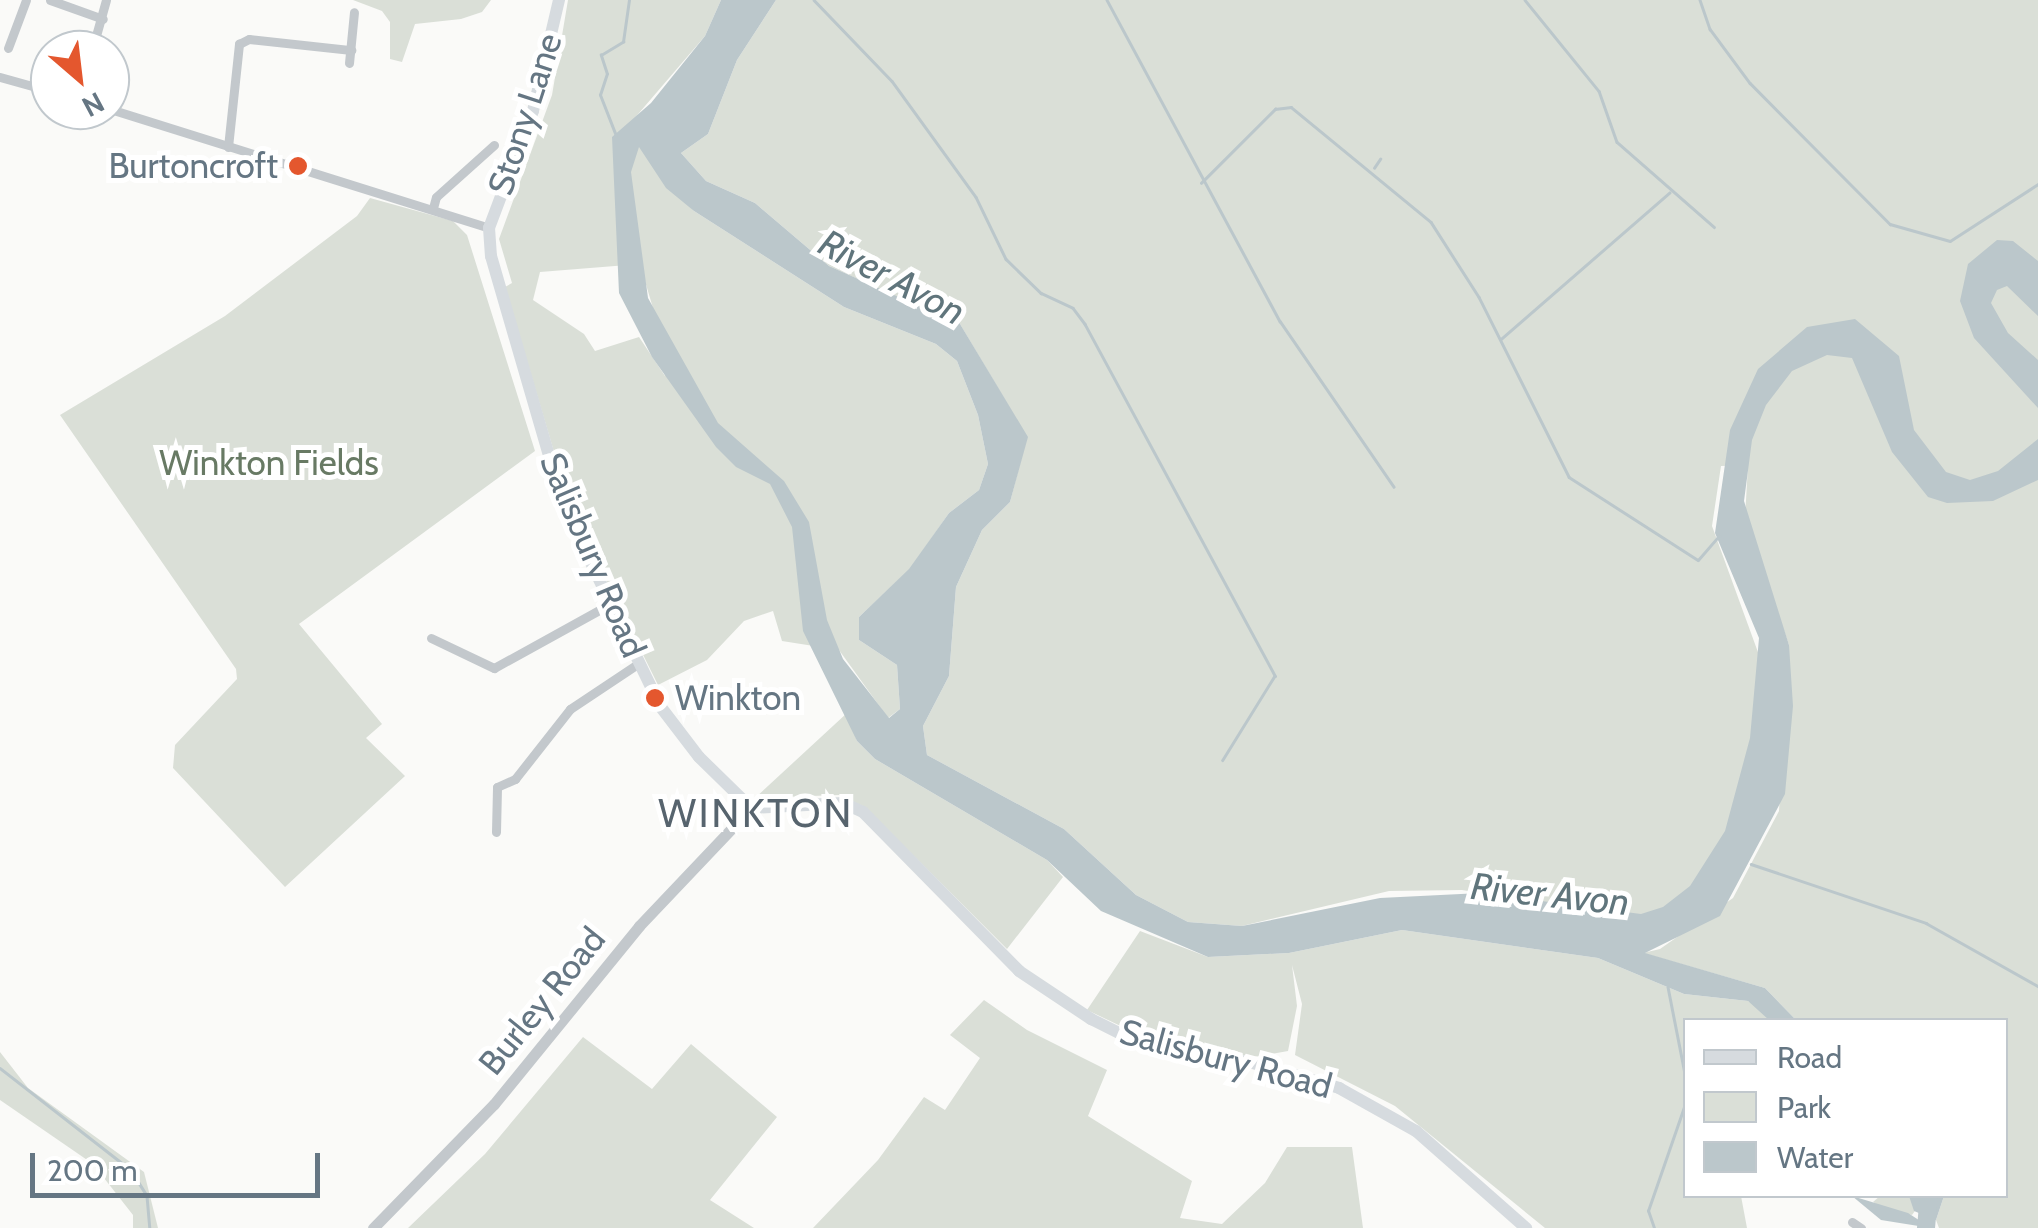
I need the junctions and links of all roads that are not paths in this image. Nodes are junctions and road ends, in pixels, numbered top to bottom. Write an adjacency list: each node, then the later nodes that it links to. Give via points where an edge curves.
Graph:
1 (26, 0): 8 (street)
2 (50, 0): 6 (street)
3 (106, 0): 6 (street)
4 (559, 0): 17 (main road, Stony Lane, via 532,111)
5 (354, 12): 9 (street)
6 (103, 19): 7 (street)
7 (99, 30)
8 (8, 48)
9 (350, 50): 10 (street); 15 (street, via 249,39 239,44)
10 (349, 63)
11 (0, 77): 12 (street)
12 (30, 85)
13 (130, 115): 15 (street)
14 (494, 145): 16 (street, via 436,197)
15 (228, 147): 16 (street)
16 (433, 208): 17 (street)
17 (489, 228): 18 (main road, Salisbury Road, via 500,296 551,465)
18 (610, 604): 19 (street, via 494,668); 20 (main road, Salisbury Road)
19 (431, 638)
20 (639, 663): 21 (main road, Salisbury Road, via 660,706 699,757); 22 (street, via 570,708 515,778 498,787)
21 (751, 808): 23 (street, Burley Road, via 627,940 494,1104); 24 (main road, Salisbury Road, via 843,802 863,812 1042,990 1140,1043 1292,1072 1362,1099 1416,1131)
22 (496, 832)
23 (373, 1228)
24 (1526, 1228)

